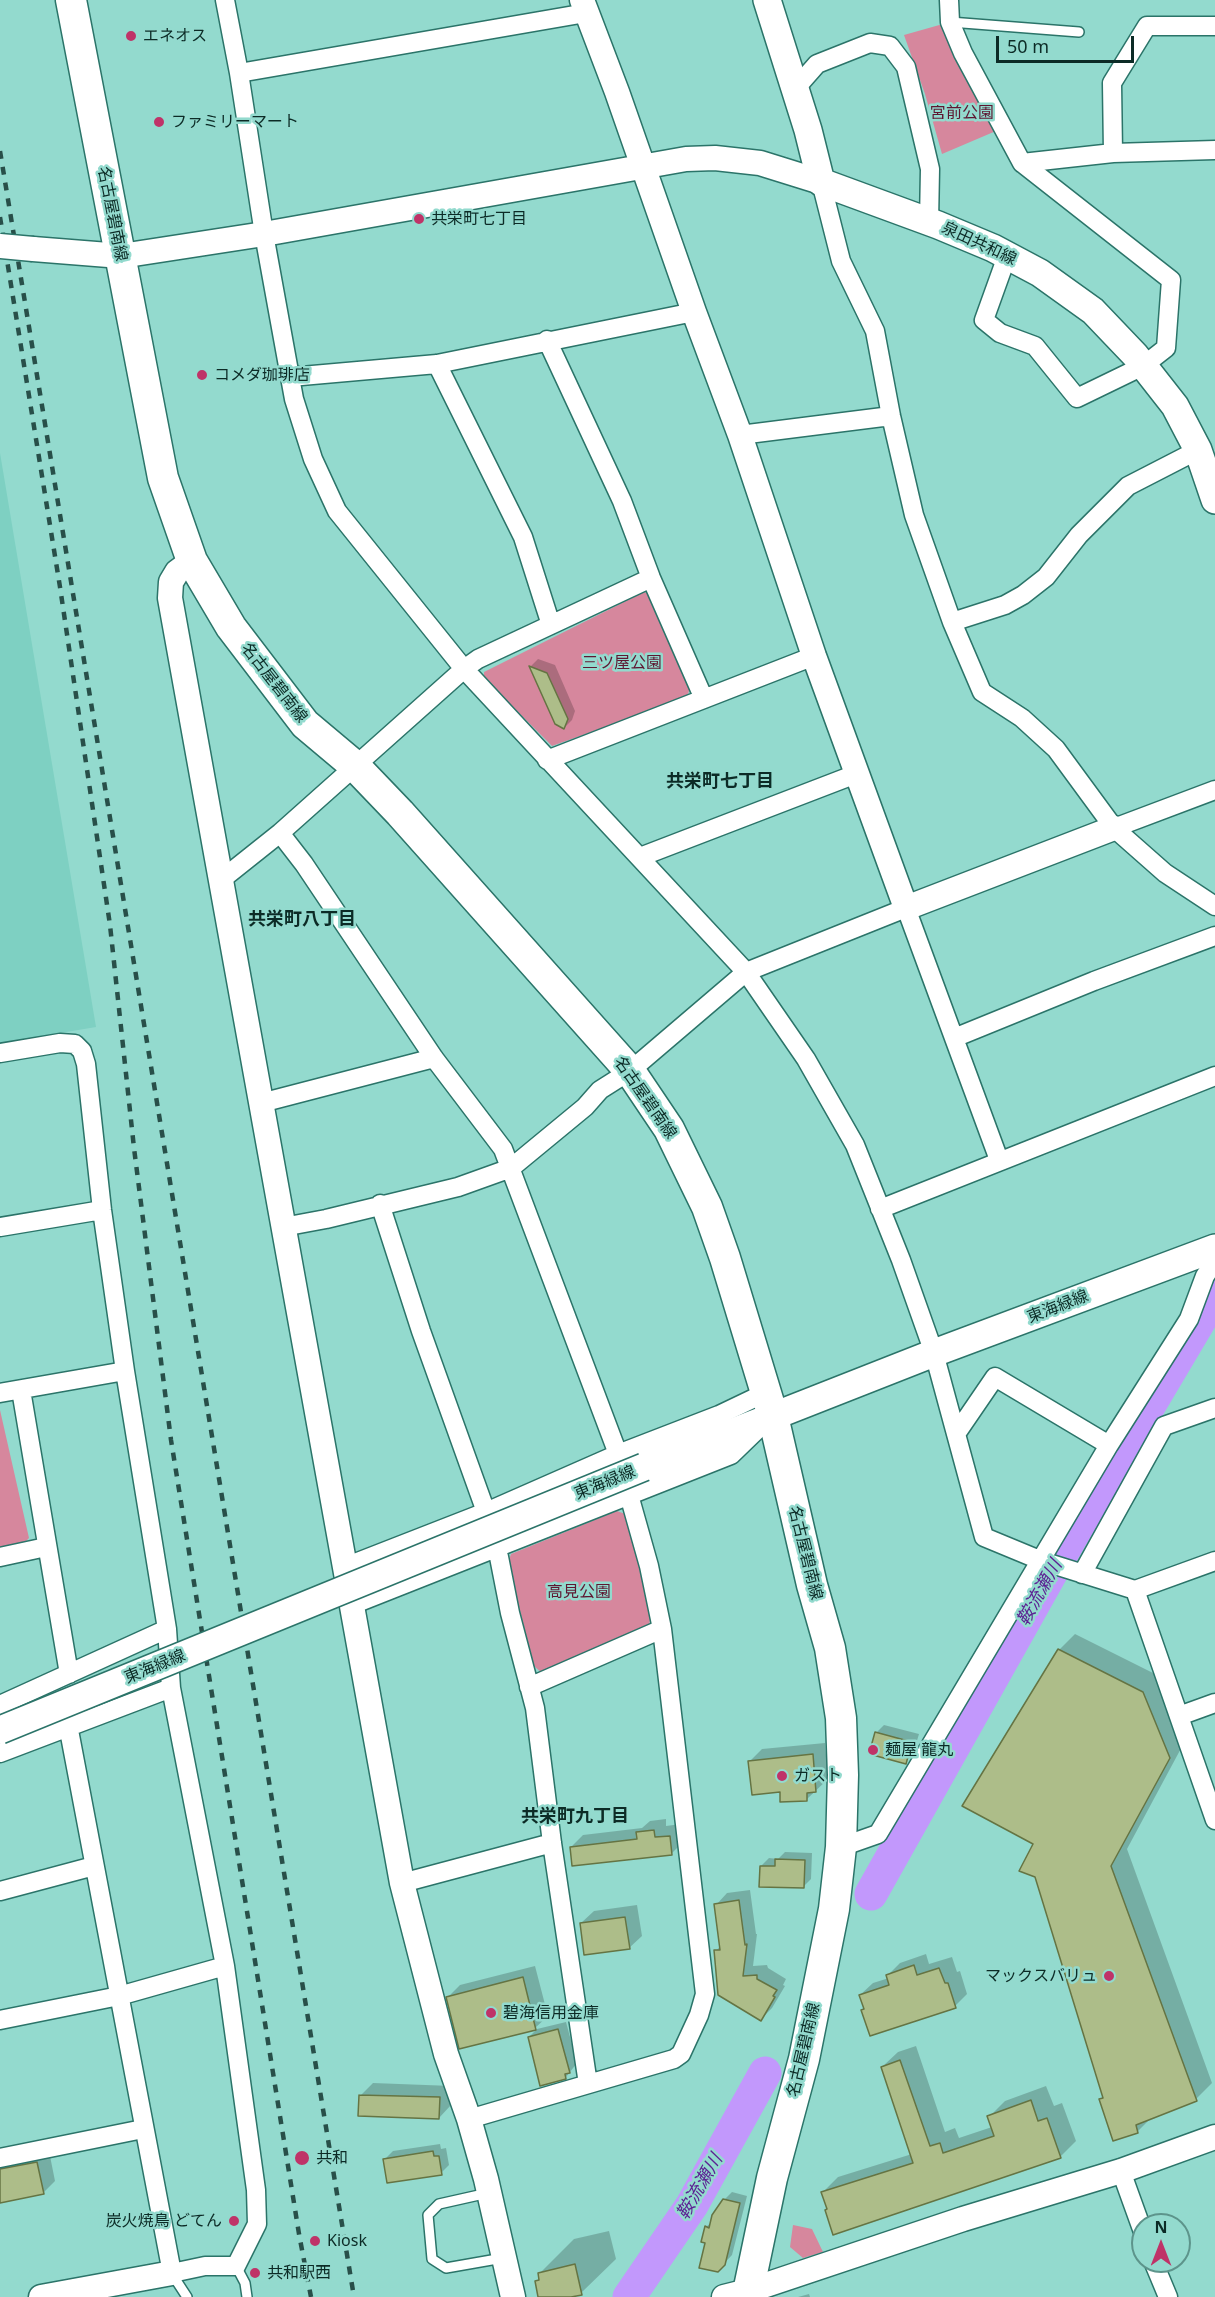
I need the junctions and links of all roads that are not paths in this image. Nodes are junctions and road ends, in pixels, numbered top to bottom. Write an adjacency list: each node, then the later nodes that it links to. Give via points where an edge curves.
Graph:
1 (71, 0): 19 (main road, 名古屋碧南線)
2 (225, 0): 9 (street)
3 (767, 0): 10 (main road)
4 (949, 0): 6 (street)
5 (584, 7): 9 (street); 14 (street)
6 (950, 22): 8 (lane); 13 (street)
7 (1215, 26): 12 (street, via 1147,26 1112,83)
8 (1079, 32)
9 (239, 73): 17 (street)
10 (795, 89): 15 (main road); 16 (street, via 817,64 870,43 890,46 906,67 930,170)
11 (1215, 150): 12 (street)
12 (1113, 153): 13 (street)
13 (1022, 163): 24 (street, via 1171,280 1166,348)
14 (642, 168): 15 (street, via 715,158 760,163); 17 (street); 21 (street)
15 (820, 182): 16 (main road, 泉田共和線); 26 (street, via 841,261 875,331)
16 (929, 222): 20 (main road, 泉田共和線)
17 (264, 234): 19 (street); 25 (street)
18 (0, 246): 19 (street, bridge)
19 (121, 256): 30 (main road, 名古屋碧南線, via 163,478)
20 (1007, 256): 24 (main road, 泉田共和線, via 1040,273 1093,311); 24 (street, via 984,320 1000,333 1035,346 1077,398)
21 (694, 312): 22 (street); 27 (street)
22 (548, 340): 23 (street); 31 (street, via 622,501)
23 (437, 364): 25 (street); 33 (street, via 523,537)
24 (1143, 366): 28 (main road, 泉田共和線, via 1174,406)
25 (290, 377): 35 (street, via 313,459 337,511)
26 (891, 416): 27 (street); 32 (street, via 914,515)
27 (740, 435): 34 (street)
28 (1198, 450): 29 (main road, 泉田共和線); 32 (street, via 1128,486 1046,577 1023,595)
29 (1215, 500)
30 (192, 561): 38 (main road, 名古屋碧南線, via 231,627 305,724); 44 (street, via 171,582 170,598)
31 (651, 578): 33 (street); 36 (street)
32 (952, 622): 41 (street, via 982,692 1022,718 1056,749)
33 (551, 625): 35 (street)
34 (814, 656): 36 (street); 39 (street)
35 (464, 669): 37 (street); 38 (street)
36 (704, 699): 37 (street)
37 (547, 760): 43 (street)
38 (355, 766): 42 (street); 52 (main road, 名古屋碧南線)
39 (856, 774): 43 (street); 46 (street)
40 (1215, 790): 41 (street)
41 (1114, 828): 45 (street, via 1165,873); 46 (street)
42 (280, 833): 44 (street); 51 (street)
43 (640, 857): 48 (street)
44 (221, 880): 54 (street)
45 (1214, 904)
46 (906, 908): 48 (street); 49 (street)
47 (1215, 936): 49 (street)
48 (746, 972): 52 (street); 58 (street, via 806,1059 850,1135)
49 (954, 1038): 55 (street)
50 (0, 1053): 59 (street, via 60,1043 75,1044 82,1051)
51 (434, 1058): 54 (street); 56 (street, via 503,1149)
52 (630, 1071): 56 (street, via 600,1090); 68 (main road, 名古屋碧南線, via 669,1129 707,1207)
53 (1215, 1076): 55 (street)
54 (261, 1103): 61 (street)
55 (999, 1160): 58 (street)
56 (511, 1168): 57 (street, via 458,1186); 72 (street)
57 (380, 1204): 61 (street); 74 (street)
58 (880, 1209): 64 (street)
59 (102, 1210): 60 (street); 65 (street)
60 (0, 1227)
61 (283, 1227): 80 (street)
62 (1215, 1248): 64 (main road, 東海緑線)
63 (1215, 1261): 71 (street, via 1189,1319)
64 (934, 1353): 68 (main road, 東海緑線); 70 (street)
65 (125, 1371): 66 (street); 84 (street)
66 (21, 1390): 67 (street); 75 (street)
67 (0, 1393)
68 (769, 1404): 72 (street, via 719,1414); 73 (street, via 731,1455); 93 (main road, 東海緑線, bridge, via 644,1467); 97 (main road, 名古屋碧南線, via 830,1648 841,1718)
69 (1215, 1408): 81 (street, via 1164,1426)
70 (956, 1434): 71 (street, via 994,1377); 79 (street, via 984,1538)
71 (1109, 1445): 79 (street)
72 (618, 1454): 74 (street)
73 (629, 1495): 76 (street); 85 (street)
74 (486, 1512): 76 (street); 80 (street)
75 (46, 1547): 77 (street); 86 (street)
76 (496, 1549): 83 (street); 87 (street)
77 (0, 1557)
78 (1215, 1561): 82 (street)
79 (1044, 1562): 81 (street); 97 (street, via 878,1834)
80 (345, 1567): 83 (street)
81 (1078, 1573): 82 (street)
82 (1135, 1590): 91 (street)
83 (352, 1605): 99 (street)
84 (167, 1629): 86 (street); 88 (street)
85 (662, 1629): 87 (street); 104 (street, via 705,1994 681,2054)
86 (69, 1674): 90 (street)
87 (529, 1687): 96 (street)
88 (171, 1688): 92 (street); 101 (street)
89 (1215, 1703): 91 (street)
90 (0, 1705)
91 (1179, 1716): 95 (street)
92 (68, 1725): 94 (street); 98 (street)
93 (0, 1730)
94 (0, 1753)
95 (1215, 1820)
96 (552, 1843): 99 (street); 104 (street)
97 (841, 1846): 116 (main road, 名古屋碧南線, via 834,1910 804,2059)
98 (94, 1866): 100 (street); 102 (street)
99 (402, 1883): 105 (street, via 446,2054)
100 (0, 1891)
101 (225, 1966): 102 (street); 113 (street, via 257,2224)
102 (119, 1996): 103 (street); 106 (street)
103 (0, 2020)
104 (588, 2084): 105 (street)
105 (469, 2120): 110 (street)
106 (143, 2129): 108 (street); 114 (street)
107 (1215, 2137): 109 (street)
108 (0, 2158)
109 (1122, 2171): 111 (street); 116 (street, via 963,2219)
110 (488, 2193): 112 (street); 112 (lane, via 439,2204 428,2215 432,2259 446,2268)
111 (1136, 2213)
112 (503, 2258): 120 (street)
113 (236, 2266): 114 (street, via 205,2266); 119 (lane)
114 (172, 2273): 117 (street); 118 (lane)
115 (1158, 2273): 121 (street)
116 (740, 2295)
117 (40, 2297)
118 (187, 2297)
119 (247, 2297)
120 (513, 2297)
121 (1168, 2297)

